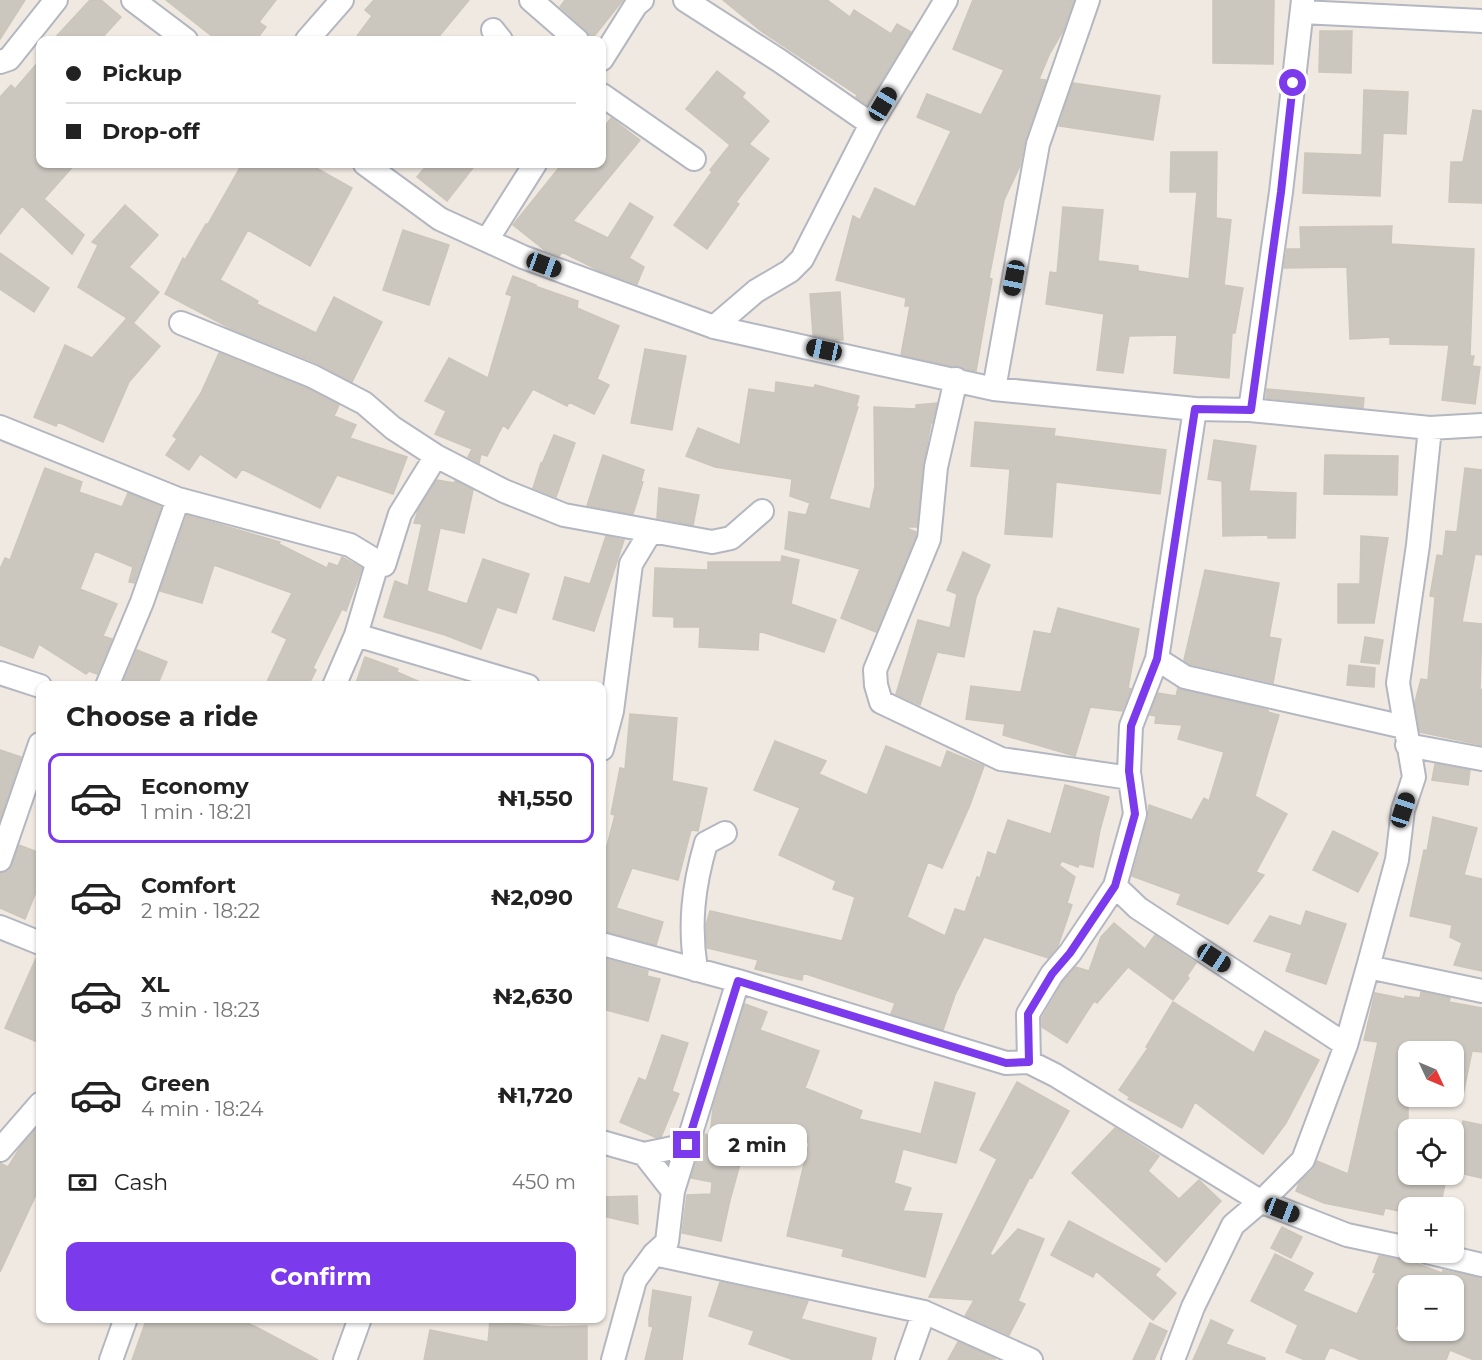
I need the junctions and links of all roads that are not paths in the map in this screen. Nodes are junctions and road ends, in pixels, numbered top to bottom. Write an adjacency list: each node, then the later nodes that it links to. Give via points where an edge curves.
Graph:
1 (56, 0): 15 (street, via 9,59)
2 (134, 0): 11 (street)
3 (342, 0): 12 (street)
4 (531, 0): 13 (street)
5 (642, 0): 14 (street)
6 (685, 0): 17 (street)
7 (946, 0): 17 (street)
8 (1088, 0): 25 (street, via 1038,144)
9 (1303, 6): 10 (street); 27 (street)
10 (1482, 21)
11 (181, 36)
12 (310, 36)
13 (573, 36)
14 (606, 48)
15 (0, 62)
16 (606, 99): 18 (street)
17 (871, 124): 23 (street, via 802,259)
18 (694, 159)
19 (370, 168): 21 (street, via 440,219)
20 (532, 168): 21 (street)
21 (487, 240): 23 (street)
22 (181, 323): 31 (street, via 312,376 364,403)
23 (714, 327): 24 (street)
24 (956, 379): 25 (street); 47 (street, via 936,467 929,539 875,670 881,702 1002,759)
25 (994, 388): 26 (street)
26 (1195, 409): 27 (street); 37 (street)
27 (1251, 410): 30 (street)
28 (1482, 425): 30 (street)
29 (0, 427): 32 (street)
30 (1430, 428): 44 (street, via 1398,683)
31 (436, 456): 34 (street, via 564,515); 35 (street, via 400,514 384,565)
32 (178, 499): 35 (street, via 350,545); 39 (street)
33 (762, 511): 34 (street, via 731,538 712,542)
34 (651, 531): 43 (street, via 631,564)
35 (377, 564): 36 (street)
36 (356, 635): 40 (street); 41 (street)
37 (1157, 659): 44 (street, via 1185,677); 47 (street, via 1131,726)
38 (0, 673): 42 (street)
39 (109, 681)
40 (336, 681)
41 (511, 681)
42 (36, 685)
43 (607, 709)
44 (1406, 736): 46 (street); 54 (street, via 1414,777 1403,810 1397,860)
45 (36, 756): 49 (street)
46 (1482, 759)
47 (1130, 778): 50 (street, via 1135,814)
48 (725, 833): 55 (street, via 706,843 696,877 692,941)
49 (0, 860)
50 (1115, 886): 58 (street, via 1138,908); 59 (street, via 1028,1014)
51 (0, 927): 52 (street)
52 (36, 942)
53 (606, 945): 55 (street)
54 (1368, 967): 57 (street); 58 (street)
55 (696, 970): 56 (street)
56 (738, 981): 59 (street, via 1006,1063); 62 (street)
57 (1482, 991)
58 (1346, 1045): 66 (street, via 1303,1160)
59 (1029, 1062): 66 (street, via 1055,1074)
60 (36, 1109): 63 (street)
61 (606, 1143): 64 (street)
62 (687, 1145): 64 (street); 65 (street)
63 (0, 1150)
64 (644, 1154): 65 (street)
65 (673, 1191): 68 (street, via 667,1242)
66 (1260, 1201): 67 (street, via 1347,1235); 79 (street, via 1233,1225 1193,1306)
67 (1398, 1246)
68 (654, 1254): 71 (street); 76 (street, via 635,1280)
69 (1464, 1261): 70 (street)
70 (1482, 1265)
71 (924, 1312): 77 (street); 78 (street)
72 (124, 1323): 74 (street)
73 (358, 1323): 75 (street)
74 (111, 1360)
75 (345, 1360)
76 (613, 1360)
77 (907, 1360)
78 (1031, 1360)
79 (1173, 1360)

